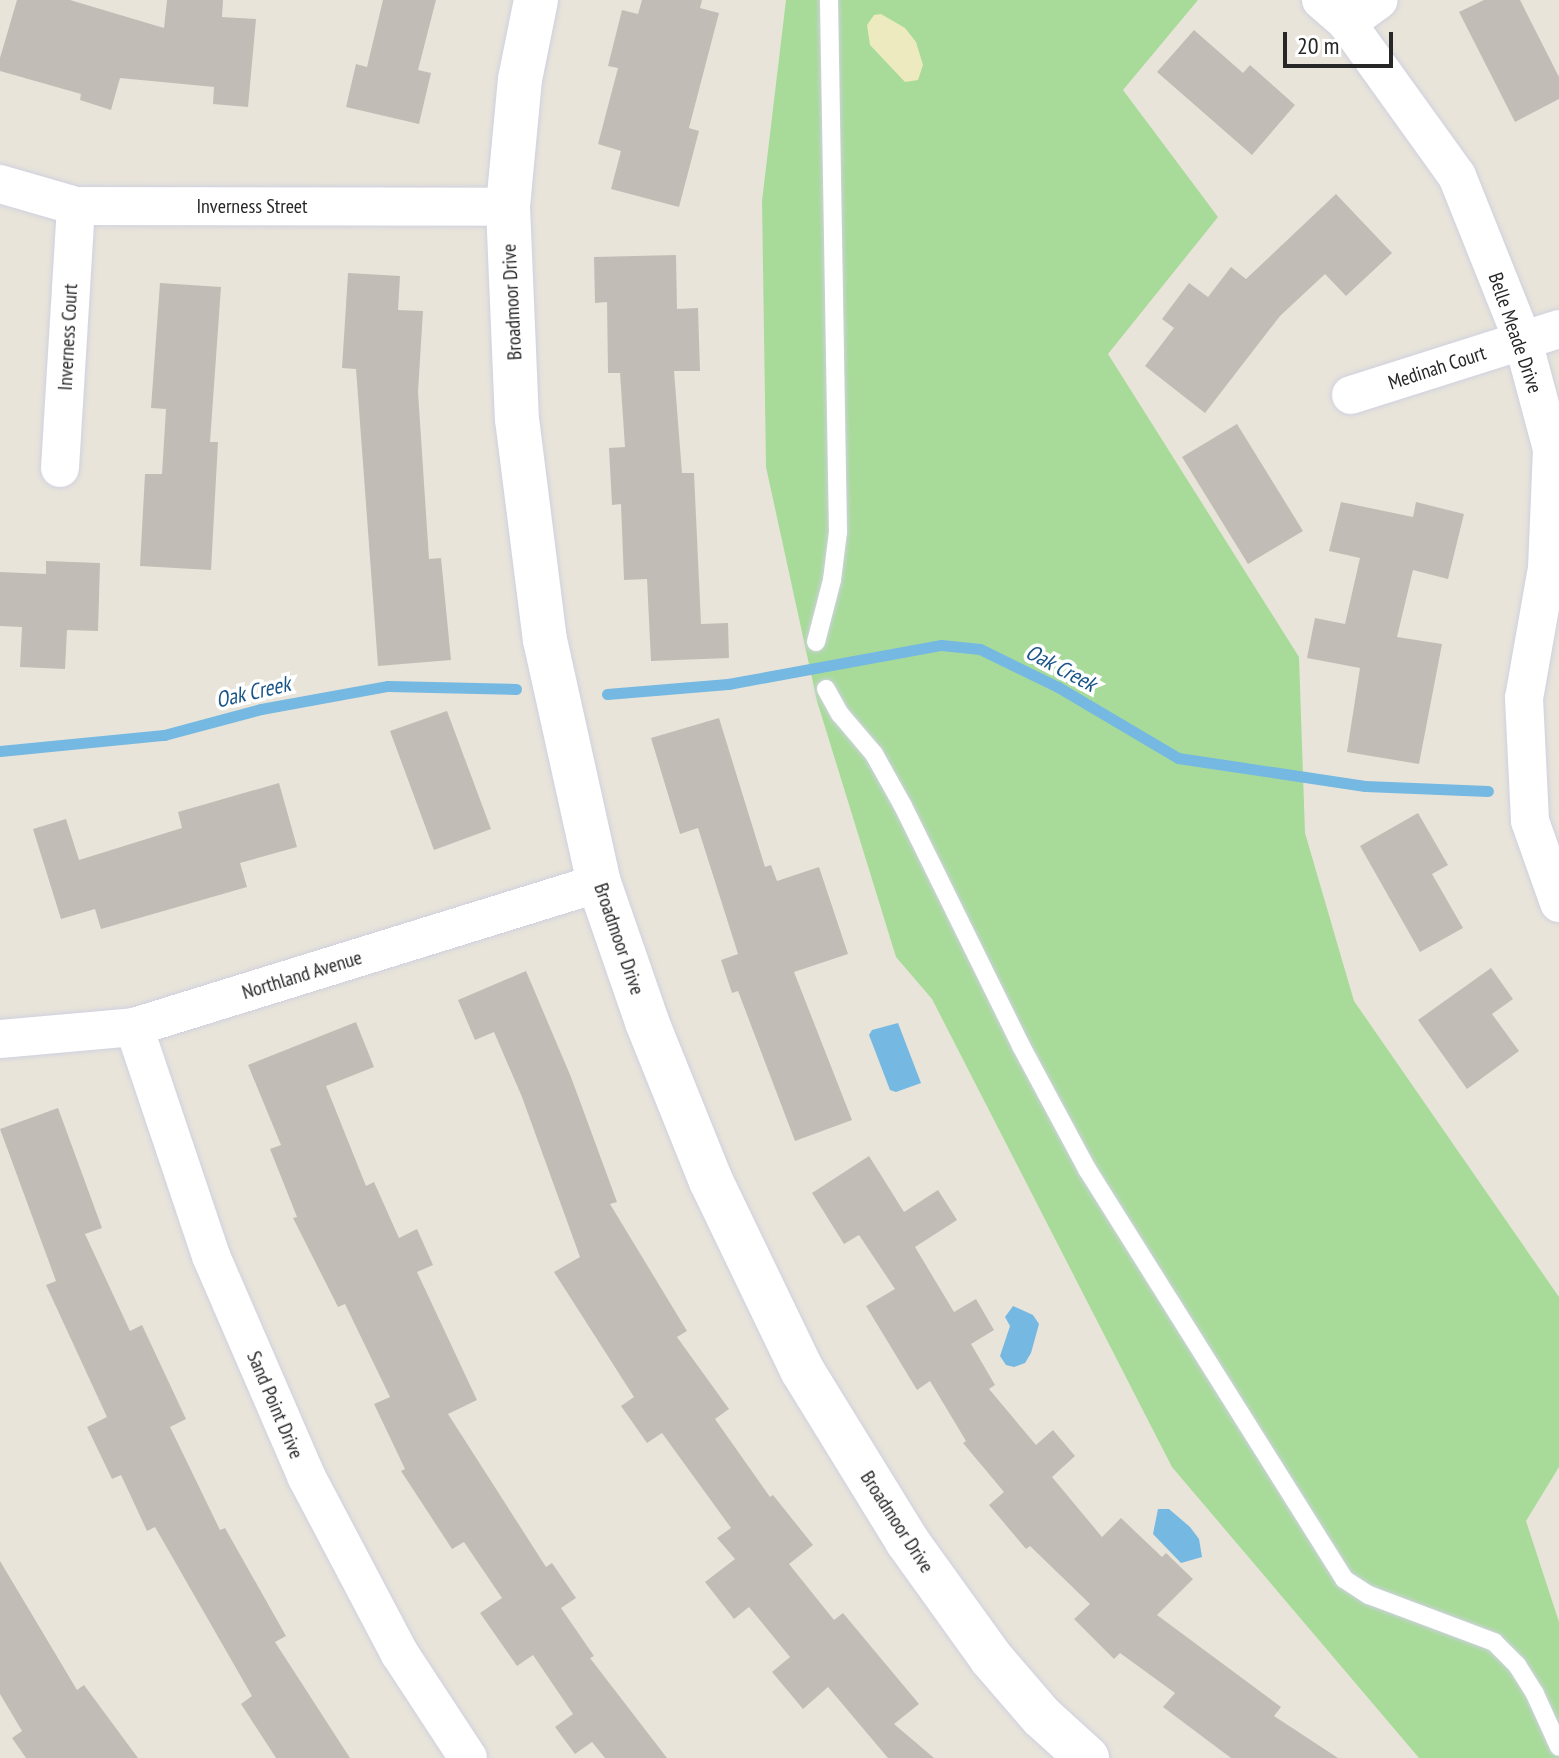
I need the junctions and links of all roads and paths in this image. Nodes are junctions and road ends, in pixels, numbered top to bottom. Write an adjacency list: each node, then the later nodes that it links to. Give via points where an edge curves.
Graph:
1 (536, 0): 7 (street, Broadmoor Drive, via 520,79)
2 (829, 0): 12 (lane, via 838,532)
3 (1379, 0): 4 (street)
4 (1334, 12): 9 (street, Belle Meade Drive, via 1457,176)
5 (0, 184): 6 (street, Inverness Street)
6 (76, 206): 7 (street, Inverness Street); 11 (street, Inverness Court)
7 (508, 207): 14 (street, Broadmoor Drive, via 517,419 545,640)
8 (1559, 329): 9 (street, Medinah Court)
9 (1523, 341): 10 (street, Medinah Court); 15 (street, Belle Meade Drive, via 1552,449 1547,568 1524,698 1530,821)
10 (1351, 395)
11 (60, 468)
12 (816, 642)
13 (826, 689): 18 (lane, via 874,754 903,806 1087,1169 1344,1579 1369,1595 1494,1642 1529,1684)
14 (599, 883): 16 (street, Northland Avenue); 20 (street, Broadmoor Drive, via 711,1181 802,1370 907,1541 991,1658 1042,1717)
15 (1559, 903)
16 (134, 1027): 17 (street, Northland Avenue); 19 (street, Sand Point Drive, via 211,1256 306,1476 400,1654)
17 (0, 1039)
18 (1559, 1747)
19 (468, 1758)
20 (1087, 1758)

